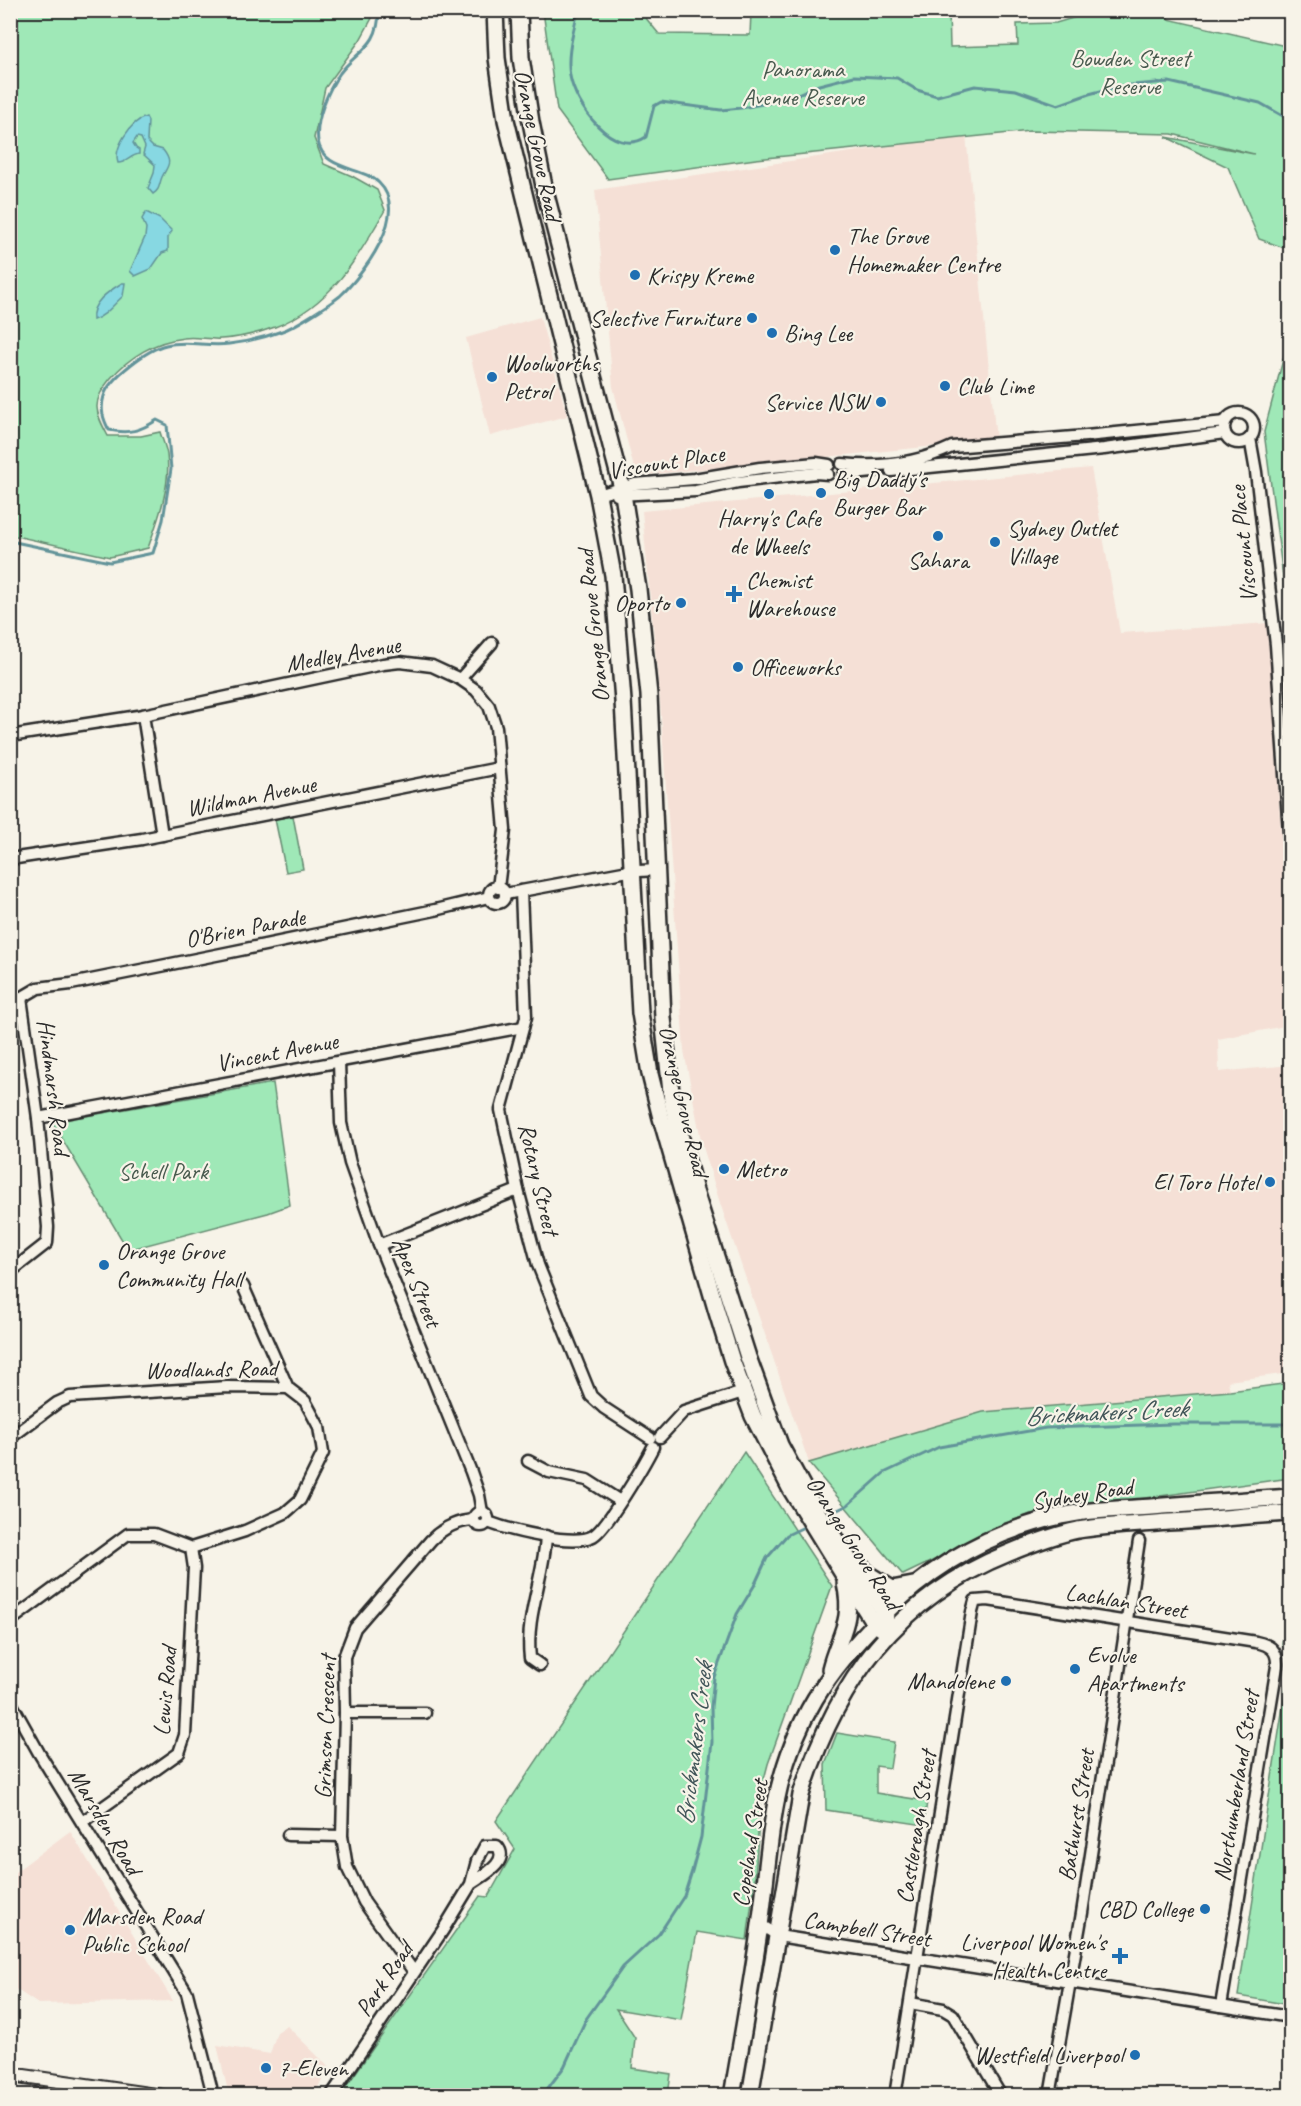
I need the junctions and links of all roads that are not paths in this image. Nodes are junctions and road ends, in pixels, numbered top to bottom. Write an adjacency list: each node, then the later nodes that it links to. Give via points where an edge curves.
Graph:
1 (495, 10): 8 (highway, Orange Grove Road, via 497,58 510,138)
2 (519, 10): 7 (highway, Orange Grove Road, via 526,90 545,192)
3 (1225, 428): 4 (street, via 1236,443); 4 (street, via 1232,415 1247,415 1253,423); 6 (street, via 1104,449); 6 (street, via 952,447 908,462)
4 (1250, 438): 15 (street, Viscount Place, via 1276,645)
5 (828, 470): 6 (street, via 834,462); 6 (street, via 834,480 840,479); 7 (street, Viscount Place, via 696,491)
6 (843, 470)
7 (622, 492): 8 (street, Viscount Place); 17 (highway, Orange Grove Road, via 638,589 649,695)
8 (598, 495): 18 (highway, Orange Grove Road, via 617,606)
9 (492, 643): 10 (street)
10 (460, 679): 11 (street, Medley Avenue, via 432,666 400,662); 13 (street, Medley Avenue, via 489,706 496,727)
11 (143, 716): 12 (street, Medley Avenue); 14 (street)
12 (10, 736)
13 (499, 768): 14 (street, Wildman Avenue); 19 (street, Medley Avenue, via 505,830)
14 (162, 835): 16 (street, Wildman Avenue)
15 (1290, 847)
16 (10, 859)
17 (656, 870): 18 (street); 36 (highway, Orange Grove Road, via 663,1018 679,1131 762,1400)
18 (632, 871): 20 (street); 30 (highway, Orange Grove Road, via 640,1013 650,1074)
19 (501, 891): 20 (street); 21 (street, O'Brien Parade, via 504,899 497,903 489,897 38,988)
20 (521, 891): 22 (street, Rotary Street, via 526,1017)
21 (16, 996): 24 (street, Hindmarsh Road)
22 (523, 1027): 23 (street, Vincent Avenue); 25 (street, Rotary Street, via 501,1110)
23 (339, 1062): 24 (street, Vincent Avenue); 26 (street, Apex Street, via 341,1123 350,1162)
24 (38, 1118): 27 (street, Hindmarsh Road, via 47,1243)
25 (518, 1190): 26 (street); 32 (street, Rotary Street, via 538,1265 591,1396)
26 (379, 1245): 38 (street, Apex Street, via 471,1472)
27 (10, 1272)
28 (243, 1286): 29 (street)
29 (288, 1388): 31 (street, Woodlands Road, via 226,1387 70,1397); 43 (street, Woodlands Road, via 305,1401 319,1427 323,1453 300,1500 285,1513 245,1531)
30 (743, 1392): 32 (street, via 684,1411); 36 (highway, Orange Grove Road, via 769,1448)
31 (10, 1438)
32 (654, 1441): 35 (street)
33 (528, 1461): 35 (street, via 549,1472 587,1480)
34 (1290, 1497): 45 (highway, Sydney Road, via 1064,1515 996,1536)
35 (620, 1501): 40 (street, via 591,1537 573,1540)
36 (809, 1509): 39 (highway, Orange Grove Road)
37 (1290, 1513): 50 (highway, Sydney Road, via 1100,1527 1057,1535 961,1575)
38 (481, 1518): 40 (street); 55 (street, Grimson Crescent, via 453,1524 436,1535 355,1628 344,1658)
39 (822, 1530): 42 (highway, Orange Grove Road); 44 (highway, Orange Grove Road)
40 (546, 1536): 52 (street, via 528,1642 530,1658)
41 (1139, 1541): 49 (street, Bathurst Street)
42 (839, 1546): 45 (highway, via 885,1586 900,1589); 47 (highway, Orange Grove Road)
43 (191, 1548): 48 (street, via 154,1534 129,1534); 57 (street, Lewis Road, via 194,1568 183,1746 163,1765)
44 (843, 1574): 47 (highway, Orange Grove Road); 53 (highway, via 848,1617)
45 (916, 1584): 47 (highway, Sydney Road)
46 (975, 1601): 49 (street, Lachlan Street); 63 (street, Castlereagh Street)
47 (879, 1618): 50 (highway, Orange Grove Road); 53 (highway, Copeland Street)
48 (10, 1621)
49 (1127, 1623): 51 (street, Lachlan Street); 65 (street, Bathurst Street)
50 (888, 1633): 62 (highway, Copeland Street, via 848,1686 813,1757 797,1814)
51 (1270, 1646): 67 (street, Northumberland Street, via 1277,1666)
52 (540, 1665)
53 (827, 1678): 61 (highway, Copeland Street, via 800,1726 782,1777)
54 (10, 1701): 57 (street, Marsden Road)
55 (345, 1713): 56 (street); 59 (street, Grimson Crescent)
56 (425, 1713)
57 (82, 1822): 73 (street, Marsden Road, via 187,1993)
58 (288, 1835): 59 (street)
59 (342, 1836): 64 (street, Grimson Crescent, via 347,1867 364,1902)
60 (471, 1884): 64 (street, Park Road)
61 (760, 1924): 62 (street, Campbell Street); 75 (highway, Copeland Street)
62 (778, 1936): 63 (street, Campbell Street); 76 (highway, Copeland Street)
63 (916, 1958): 65 (street, Campbell Street); 66 (street, Castlereagh Street)
64 (414, 1972): 74 (street, Park Road)
65 (1068, 1982): 67 (street, Campbell Street); 79 (street, Bathurst Street)
66 (909, 2004): 77 (street, Castlereagh Street); 78 (street, via 953,2015)
67 (1221, 2006): 68 (street, Campbell Street)
68 (1290, 2017)
69 (10, 2074): 72 (main road)
70 (10, 2090): 71 (main road)
71 (47, 2096)
72 (162, 2096)
73 (212, 2096)
74 (331, 2096)
75 (732, 2096)
76 (750, 2096)
77 (895, 2096)
78 (1001, 2096)
79 (1050, 2096)

